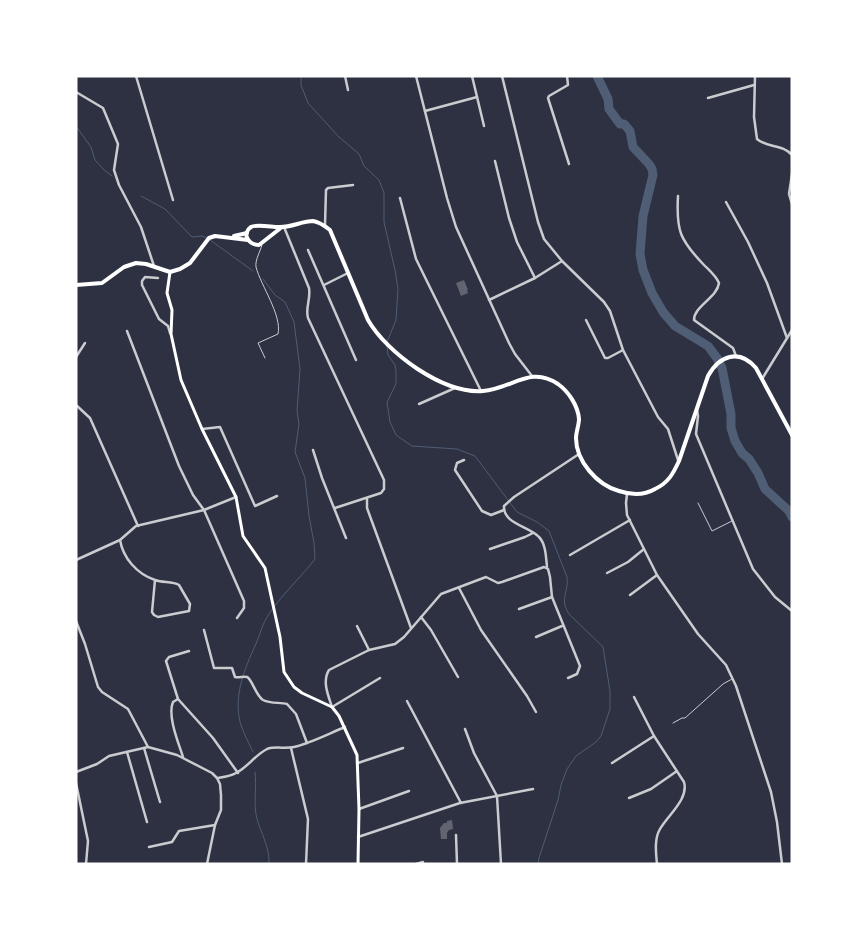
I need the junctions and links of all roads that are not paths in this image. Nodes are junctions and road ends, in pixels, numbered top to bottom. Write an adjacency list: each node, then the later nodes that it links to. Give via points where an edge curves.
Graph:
1 (136, 76): 22 (street)
2 (345, 76): 9 (street)
3 (416, 76): 13 (street)
4 (472, 76): 11 (street)
5 (502, 76): 34 (street, via 538,222 544,239)
6 (567, 76): 17 (street, via 568,85 548,98)
7 (755, 76): 8 (street)
8 (754, 85): 12 (street); 15 (street, via 757,139 763,144 785,149)
9 (348, 90)
10 (76, 92): 35 (street, via 103,108 118,144 114,170 118,185 141,227)
11 (477, 97): 13 (street); 14 (street)
12 (708, 98)
13 (425, 111): 42 (street, via 456,227)
14 (484, 126)
15 (792, 155)
16 (495, 160): 39 (street, via 517,242)
17 (569, 164)
18 (792, 174): 24 (street, via 789,194)
19 (353, 186): 25 (street, via 326,190)
20 (678, 196): 50 (street, via 677,223 684,241 719,283 717,291 694,320 733,348)
21 (400, 198): 57 (street, via 416,259)
22 (173, 200)
23 (726, 202): 47 (street, via 767,284)
24 (792, 204)
25 (325, 225): 27 (main road, via 312,221); 37 (main road)
26 (262, 226): 27 (main road); 28 (main road, via 253,226); 30 (main road)
27 (283, 227): 30 (main road); 70 (street, via 309,288 308,318 384,480 381,493)
28 (247, 233): 29 (main road); 31 (main road)
29 (229, 237): 31 (main road); 36 (main road, via 215,236 185,266)
30 (267, 238): 32 (main road)
31 (248, 240): 32 (main road, via 252,244)
32 (262, 244): 52 (lane, via 256,266 279,330 275,336 258,343)
33 (308, 250): 41 (street)
34 (562, 262): 39 (street); 49 (street, via 604,302)
35 (154, 266): 36 (main road); 40 (main road, via 131,264 102,283)
36 (170, 272): 46 (main road, via 167,293 172,310)
37 (348, 274): 41 (street); 56 (main road, via 368,320 383,342 420,370)
38 (158, 278): 46 (street, via 145,278 142,285)
39 (535, 278): 42 (street)
40 (76, 285)
41 (324, 285): 53 (street)
42 (489, 300): 54 (street, via 515,354)
43 (586, 320): 49 (street, via 605,358)
44 (792, 330): 47 (street)
45 (127, 331): 73 (street, via 179,466)
46 (170, 334): 61 (main road, via 181,380)
47 (787, 338): 55 (street)
48 (85, 343): 51 (street)
49 (623, 350): 66 (street, via 658,417 668,429)
50 (736, 356): 55 (main road, via 751,361); 60 (main road, via 730,356 713,368)
51 (76, 357)
52 (265, 358)
53 (356, 360)
54 (532, 376): 57 (main road); 64 (main road, via 560,385 574,401 579,420 576,438)
55 (762, 379): 62 (main road)
56 (456, 387): 57 (main road); 58 (street)
57 (481, 391)
58 (419, 404)
59 (76, 405): 77 (street, via 90,418)
60 (697, 410): 66 (main road); 76 (street, via 696,434)
61 (202, 429): 68 (street, via 220,426 254,506); 69 (main road)
62 (792, 435)
63 (312, 450): 72 (street)
64 (580, 453): 67 (main road, via 592,475 601,483); 74 (street, via 514,497)
65 (464, 460): 74 (street, via 457,463 455,470 482,511 492,515)
66 (678, 461): 67 (main road, via 666,484 649,493)
67 (627, 494): 75 (street)
68 (277, 496)
69 (236, 497): 73 (street); 111 (main road, via 243,536 265,568 280,637 282,664 289,680 302,693)
70 (367, 498): 72 (street); 99 (street, via 367,508)
71 (698, 503): 76 (lane, via 712,531)
72 (335, 508): 79 (street)
73 (204, 510): 77 (street); 95 (street, via 244,602)
74 (504, 510): 78 (street, via 510,519)
75 (630, 520): 82 (street); 83 (street)
76 (733, 521): 93 (street, via 753,569 775,597)
77 (138, 526): 80 (street)
78 (533, 533): 81 (street); 85 (street, via 543,544)
79 (346, 538)
80 (120, 540): 84 (street); 88 (street, via 128,561)
81 (490, 549)
82 (644, 550): 86 (street); 87 (street)
83 (570, 555)
84 (76, 560)
85 (548, 569): 89 (street, via 542,568 498,583 486,577); 91 (street)
86 (607, 573)
87 (657, 575): 90 (street); 107 (street, via 698,634 726,666)
88 (155, 580): 88 (street, via 179,584 190,610 156,617 152,612)
89 (459, 588): 94 (street, via 441,594); 112 (street, via 481,630)
90 (630, 595)
91 (552, 598): 92 (street); 98 (street)
92 (519, 609)
93 (792, 610)
94 (421, 617): 99 (street); 104 (street)
95 (237, 618)
96 (76, 622): 118 (street, via 98,687 128,709)
97 (357, 626): 102 (street)
98 (562, 626): 101 (street); 106 (street, via 580,666 577,674)
99 (411, 628): 102 (street, via 395,644)
100 (204, 630): 117 (street, via 214,668 232,668 235,677 250,679 255,692 264,700 289,705)
101 (536, 637)
102 (368, 650): 111 (street, via 329,670 325,681)
103 (189, 651): 109 (street, via 166,661)
104 (458, 677)
105 (380, 678): 111 (street)
106 (568, 678)
107 (732, 679): 113 (lane, via 686,718); 151 (street, via 771,792)
108 (634, 697): 116 (street)
109 (178, 699): 122 (street, via 173,702 171,710); 127 (street, via 213,738)
110 (407, 701): 135 (street)
111 (332, 707): 114 (main road)
112 (536, 712)
113 (673, 723)
114 (345, 727): 117 (street); 123 (main road)
115 (465, 729): 132 (street)
116 (654, 736): 124 (street); 125 (street)
117 (307, 743): 119 (street)
118 (146, 747): 121 (street); 122 (street); 134 (street)
119 (291, 748): 127 (street, via 269,748); 145 (street, via 308,819)
120 (403, 748): 123 (street)
121 (127, 752): 126 (street, via 109,756); 137 (street)
122 (184, 758): 128 (street)
123 (358, 763): 136 (main road)
124 (612, 763)
125 (677, 771): 133 (street, via 651,789); 150 (street, via 686,788 656,838)
126 (76, 772)
127 (238, 773): 128 (street)
128 (217, 778): 138 (street, via 222,795)
129 (76, 783): 143 (street, via 88,841)
130 (533, 788): 132 (street)
131 (409, 791): 136 (street)
132 (497, 796): 135 (street); 149 (street)
133 (629, 798)
134 (160, 802)
135 (461, 803): 140 (street)
136 (359, 809): 140 (main road)
137 (147, 822)
138 (215, 825): 141 (street, via 179,831 172,842); 144 (street)
139 (456, 835): 148 (street)
140 (358, 837): 146 (main road)
141 (149, 847)
142 (423, 862): 147 (street)
143 (86, 864)
144 (207, 864)
145 (306, 864)
146 (358, 864)
147 (416, 864)
148 (457, 864)
149 (501, 864)
150 (657, 864)
151 (782, 864)

